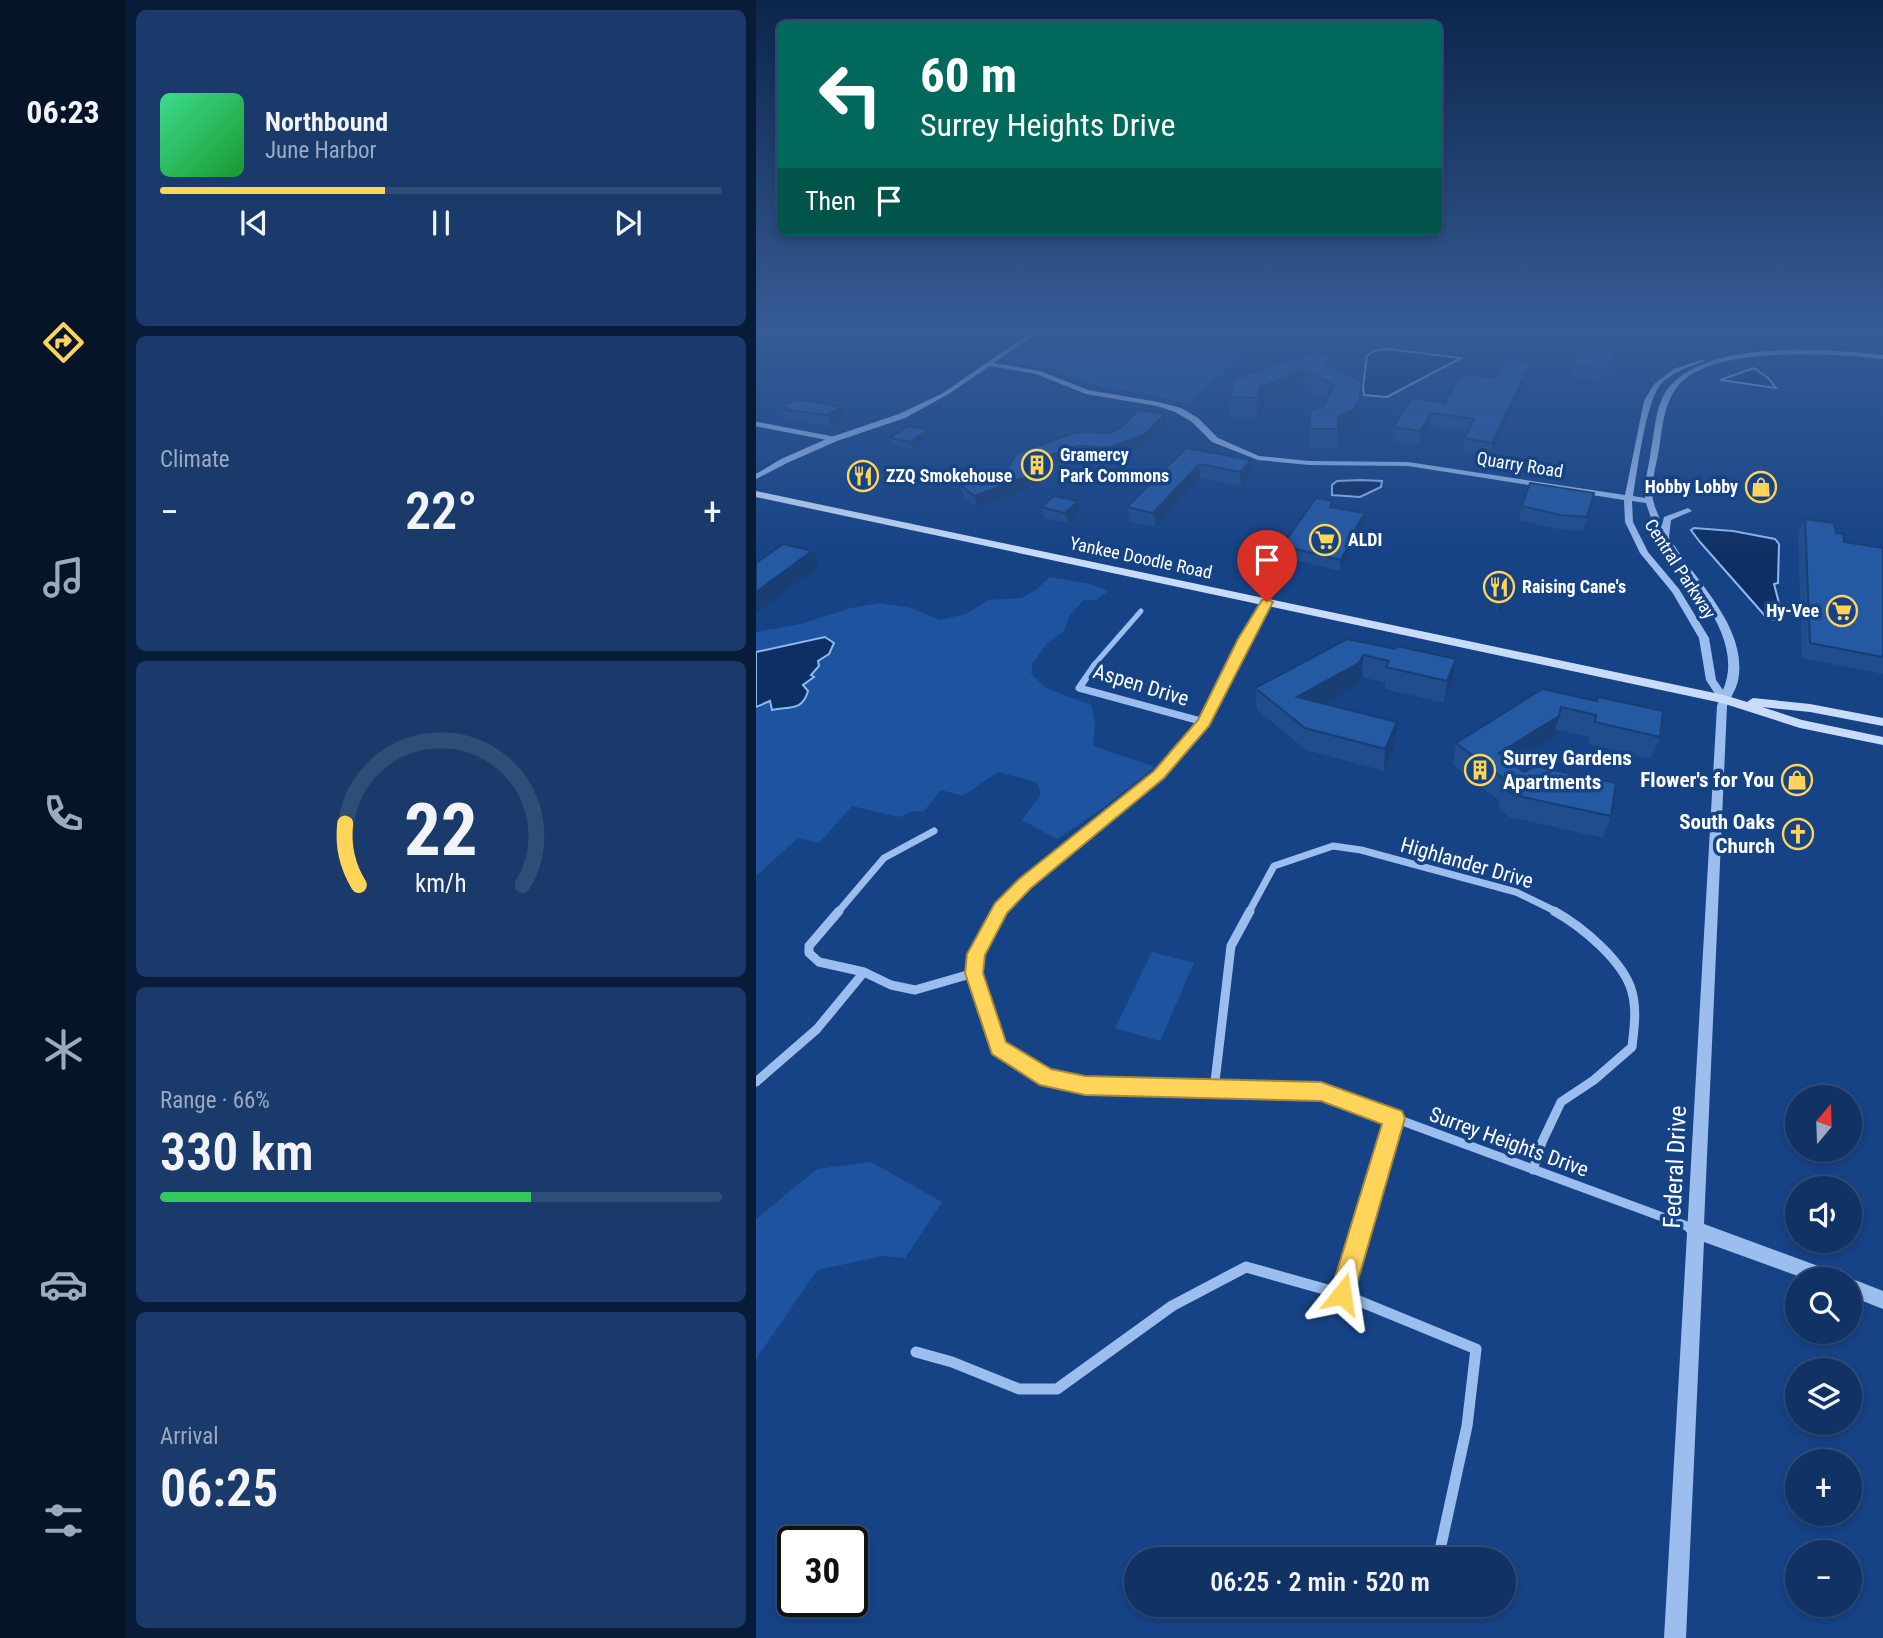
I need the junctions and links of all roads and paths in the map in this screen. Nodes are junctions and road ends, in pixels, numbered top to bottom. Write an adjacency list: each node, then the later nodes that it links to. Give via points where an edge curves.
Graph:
1 (925, 404): 6 (street)
2 (1159, 404): 9 (street, Quarry Road, via 1195,420 1215,440 1258,458 1309,464 1408,464)
3 (1647, 404): 9 (street, Central Parkway)
4 (1663, 404): 10 (street, Central Parkway)
5 (756, 424): 6 (street)
6 (834, 439): 7 (street)
7 (756, 477)
8 (756, 494): 13 (main road, Yankee Doodle Road)
9 (1628, 498): 10 (street, Quarry Road); 15 (street, Central Parkway, via 1629,523 1644,553 1676,591 1704,638 1711,680)
10 (1648, 501): 12 (street, Central Parkway)
11 (1688, 512): 12 (street, via 1667,519)
12 (1665, 536): 15 (street, Central Parkway, via 1719,616 1733,651 1733,680)
13 (1267, 602): 15 (main road, Yankee Doodle Road); 16 (street)
14 (1142, 611): 16 (street, Aspen Drive, via 1079,688)
15 (1724, 699): 17 (main road, Yankee Doodle Road); 18 (main road, Yankee Doodle Road, via 1800,724); 26 (street, Federal Drive)
16 (1204, 722): 21 (street, via 1159,775 1025,883 1001,908 976,954)
17 (1883, 722)
18 (1883, 741)
19 (934, 831): 20 (street, via 884,858 809,946 809,953 819,962)
20 (864, 972): 21 (street, via 915,990); 22 (street, via 817,1029)
21 (974, 973): 23 (street, Surrey Heights Drive, via 999,1048 1047,1078 1085,1085)
22 (756, 1082)
23 (1214, 1090): 24 (street, Surrey Heights Drive, via 1321,1091); 25 (street, Highlander Drive, via 1231,946 1274,866 1333,846 1361,850 1516,891 1563,915 1603,945 1629,982 1636,1016 1632,1047 1561,1102)
24 (1395, 1118): 25 (street, Surrey Heights Drive); 29 (street)
25 (1533, 1170): 26 (street, Surrey Heights Drive)
26 (1696, 1230): 27 (street); 33 (street, Federal Drive)
27 (1796, 1267)
28 (1862, 1292): 30 (street)
29 (1342, 1294): 31 (street, via 1246,1267 1172,1306 1057,1389 1019,1389); 32 (street, via 1476,1349 1467,1426)
30 (1883, 1300)
31 (916, 1353)
32 (1441, 1547)
33 (1675, 1638)

